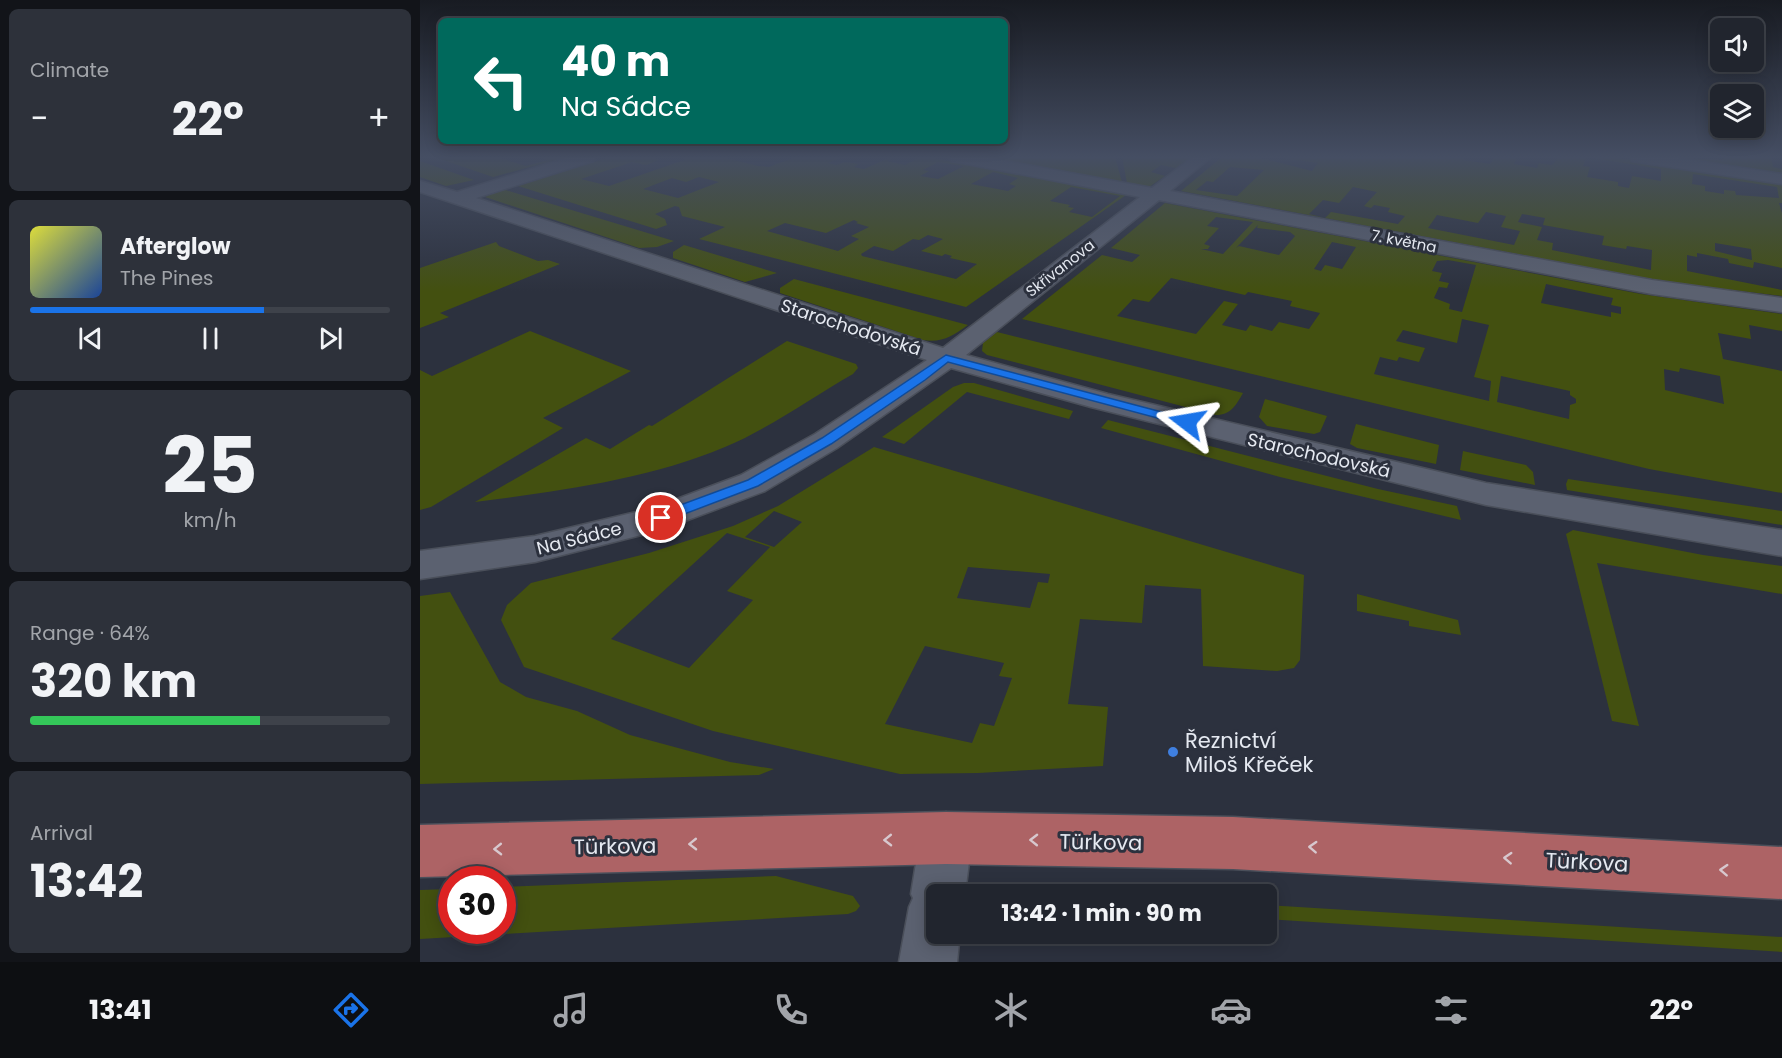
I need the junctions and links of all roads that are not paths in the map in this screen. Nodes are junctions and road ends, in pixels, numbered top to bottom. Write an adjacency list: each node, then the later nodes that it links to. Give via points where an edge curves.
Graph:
1 (469, 202): 5 (street, Starochodovská)
2 (1144, 202): 5 (street, Skřivanova)
3 (1196, 202): 4 (street, 7. května, via 1652,287)
4 (1782, 305)
5 (946, 358): 6 (street, Starochodovská, via 1112,404 1486,494); 7 (street, Na Sádce, via 826,441 753,483 661,518 535,549)
6 (1782, 543)
7 (420, 565)
8 (946, 838): 9 (main road, Türkova, one-way to 9); 10 (main road, Türkova, one-way to 8, via 1233,843); 11 (street)
9 (420, 851)
10 (1782, 873)
11 (939, 884)
12 (931, 944): 13 (street)
13 (928, 962)

